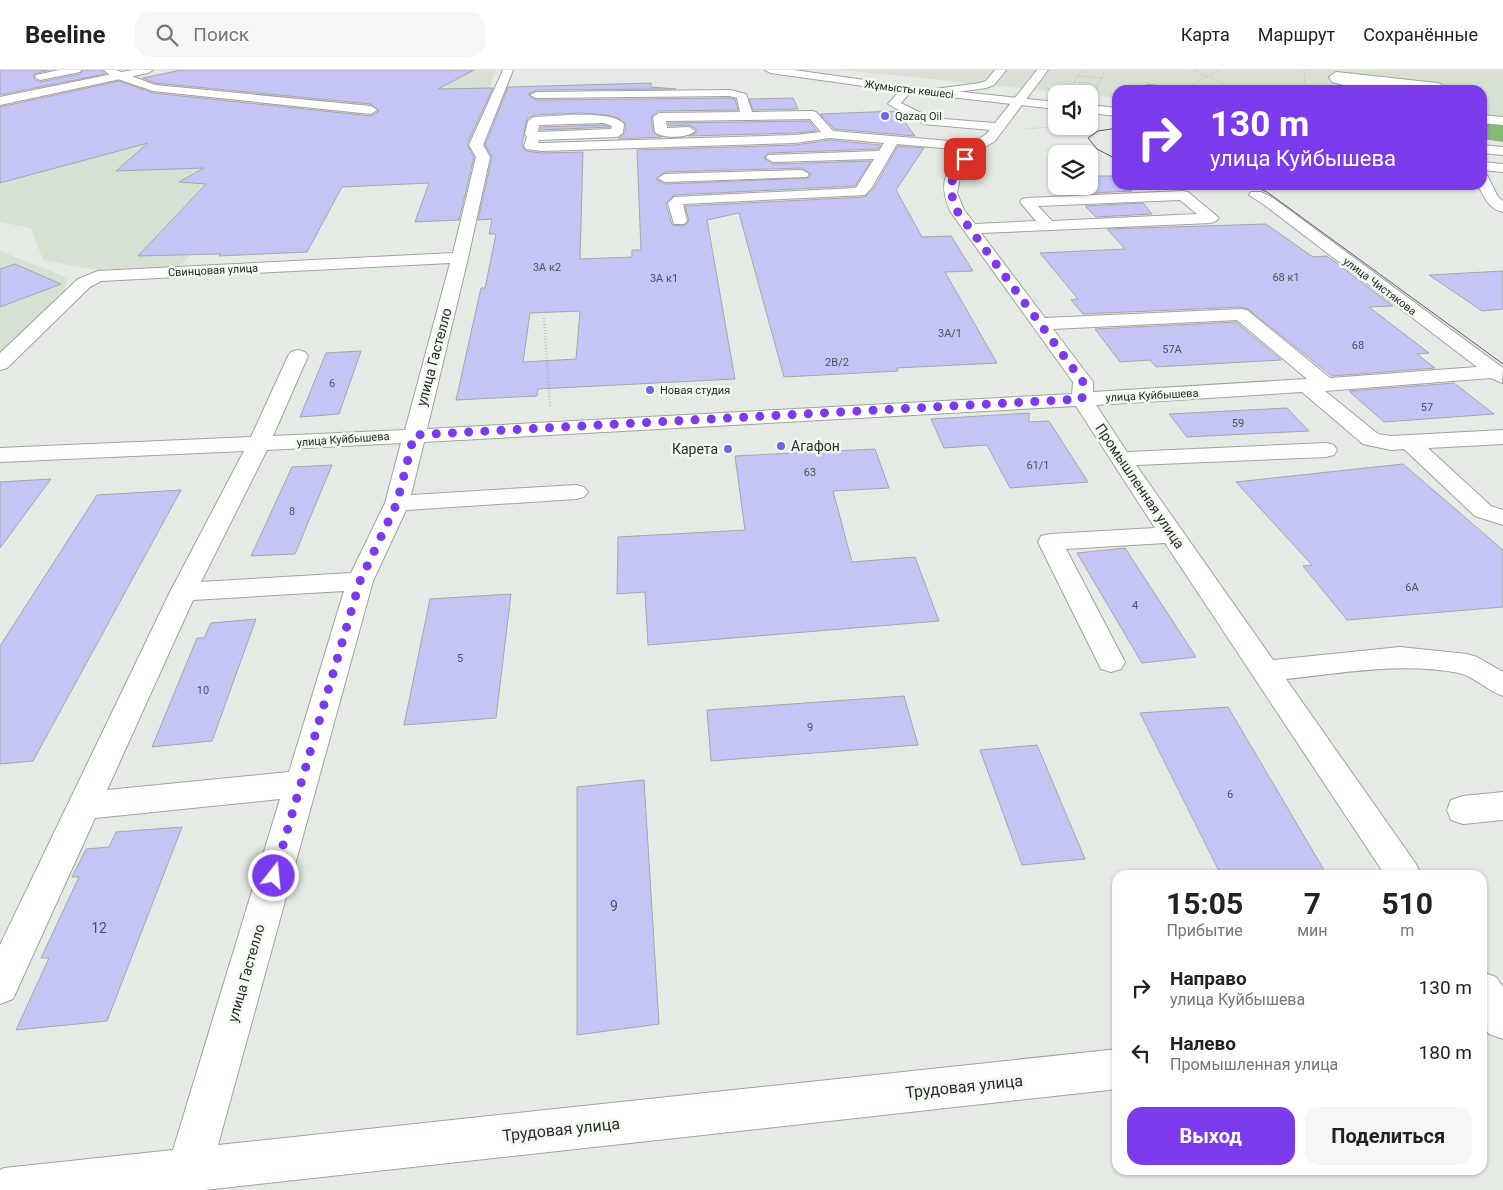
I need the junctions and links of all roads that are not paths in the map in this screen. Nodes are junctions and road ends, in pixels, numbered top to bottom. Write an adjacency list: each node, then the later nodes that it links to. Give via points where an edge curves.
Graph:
1 (76, 70): 7 (street)
2 (148, 70): 6 (street)
3 (770, 70): 12 (street, Жұмысты көшесі)
4 (1001, 70): 13 (street, via 990,83 982,86)
5 (1043, 70): 16 (street, Промышленная улица)
6 (113, 73): 15 (street); 20 (street, via 153,88)
7 (40, 77)
8 (525, 83): 14 (street); 49 (street, улица Гастелло, via 476,145 483,157)
9 (631, 85): 14 (street)
10 (1367, 85): 11 (street, via 1348,83 1334,77)
11 (1431, 85)
12 (907, 89): 13 (street, Жұмысты көшесі); 27 (street, via 894,104 928,120)
13 (935, 92): 16 (street, Жұмысты көшесі)
14 (611, 95): 19 (street); 21 (street)
15 (0, 101)
16 (1018, 102): 18 (street, Жұмысты көшесі); 27 (street, Промышленная улица)
17 (803, 103): 24 (street)
18 (1048, 105)
19 (560, 107)
20 (371, 110)
21 (746, 110): 24 (street); 31 (street, via 659,117 661,132 737,130)
22 (1098, 110): 23 (street)
23 (1112, 111)
24 (812, 115): 28 (street)
25 (1487, 120): 26 (street)
26 (1503, 122)
27 (999, 127): 32 (street, Промышленная улица, via 990,138)
28 (829, 134): 30 (street); 31 (street)
29 (534, 136): 29 (street, via 617,133 618,124 605,119 534,121 531,134); 31 (street, via 531,146 542,147)
30 (893, 140): 32 (street); 35 (street)
31 (740, 141)
32 (975, 147): 48 (street, Промышленная улица, via 954,171 950,193 957,211)
33 (1487, 149): 34 (street)
34 (1503, 151)
35 (884, 154): 36 (street); 39 (street)
36 (756, 159)
37 (1487, 166): 38 (street)
38 (1503, 168)
39 (874, 172): 40 (street); 46 (street, via 860,192 679,200 675,203)
40 (854, 173)
41 (814, 174): 42 (street)
42 (665, 178)
43 (1487, 188): 45 (street, via 1492,199)
44 (1256, 195): 53 (street, улица Чистякова)
45 (1503, 208)
46 (680, 221)
47 (1048, 226): 47 (street, via 1202,218 1211,218 1184,195 1027,202); 48 (street)
48 (972, 230): 50 (street, Промышленная улица)
49 (460, 258): 52 (street, Свинцовая улица, via 98,276 84,283); 56 (street, улица Гастелло)
50 (1041, 324): 54 (street, via 1241,314); 55 (street, Промышленная улица, via 1083,382)
51 (298, 356): 59 (street)
52 (0, 364)
53 (1499, 375): 54 (street, улица Куйбышева)
54 (1316, 385): 55 (street, улица Куйбышева); 58 (street, via 1371,439)
55 (1082, 399): 56 (street, улица Куйбышева); 62 (street, Промышленная улица)
56 (414, 435): 59 (street, улица Куйбышева); 64 (street, улица Гастелло)
57 (1503, 437): 58 (street)
58 (1409, 442): 65 (street, via 1483,511)
59 (258, 445): 61 (street, улица Куйбышева); 68 (street)
60 (1326, 450): 62 (street)
61 (0, 455)
62 (1120, 459): 66 (street, Промышленная улица)
63 (576, 492): 64 (street)
64 (397, 503): 67 (street, улица Гастелло)
65 (1503, 518)
66 (1173, 536): 69 (street, via 1050,542); 70 (street, Промышленная улица)
67 (360, 581): 68 (street); 72 (street, улица Гастелло)
68 (182, 592): 73 (street)
69 (1111, 662)
70 (1265, 671): 71 (street, via 1400,657 1467,664); 76 (street, Промышленная улица)
71 (1503, 685)
72 (301, 784): 73 (street); 83 (street, улица Гастелло)
73 (83, 806): 77 (street)
74 (1503, 806): 75 (street)
75 (1463, 810)
76 (1401, 870)
77 (0, 986)
78 (1487, 997): 79 (street)
79 (1503, 1020)
80 (1503, 1027): 81 (street)
81 (1487, 1029)
82 (1112, 1070): 83 (street, Трудовая улица)
83 (185, 1180): 84 (street, Трудовая улица)
84 (4, 1190)

